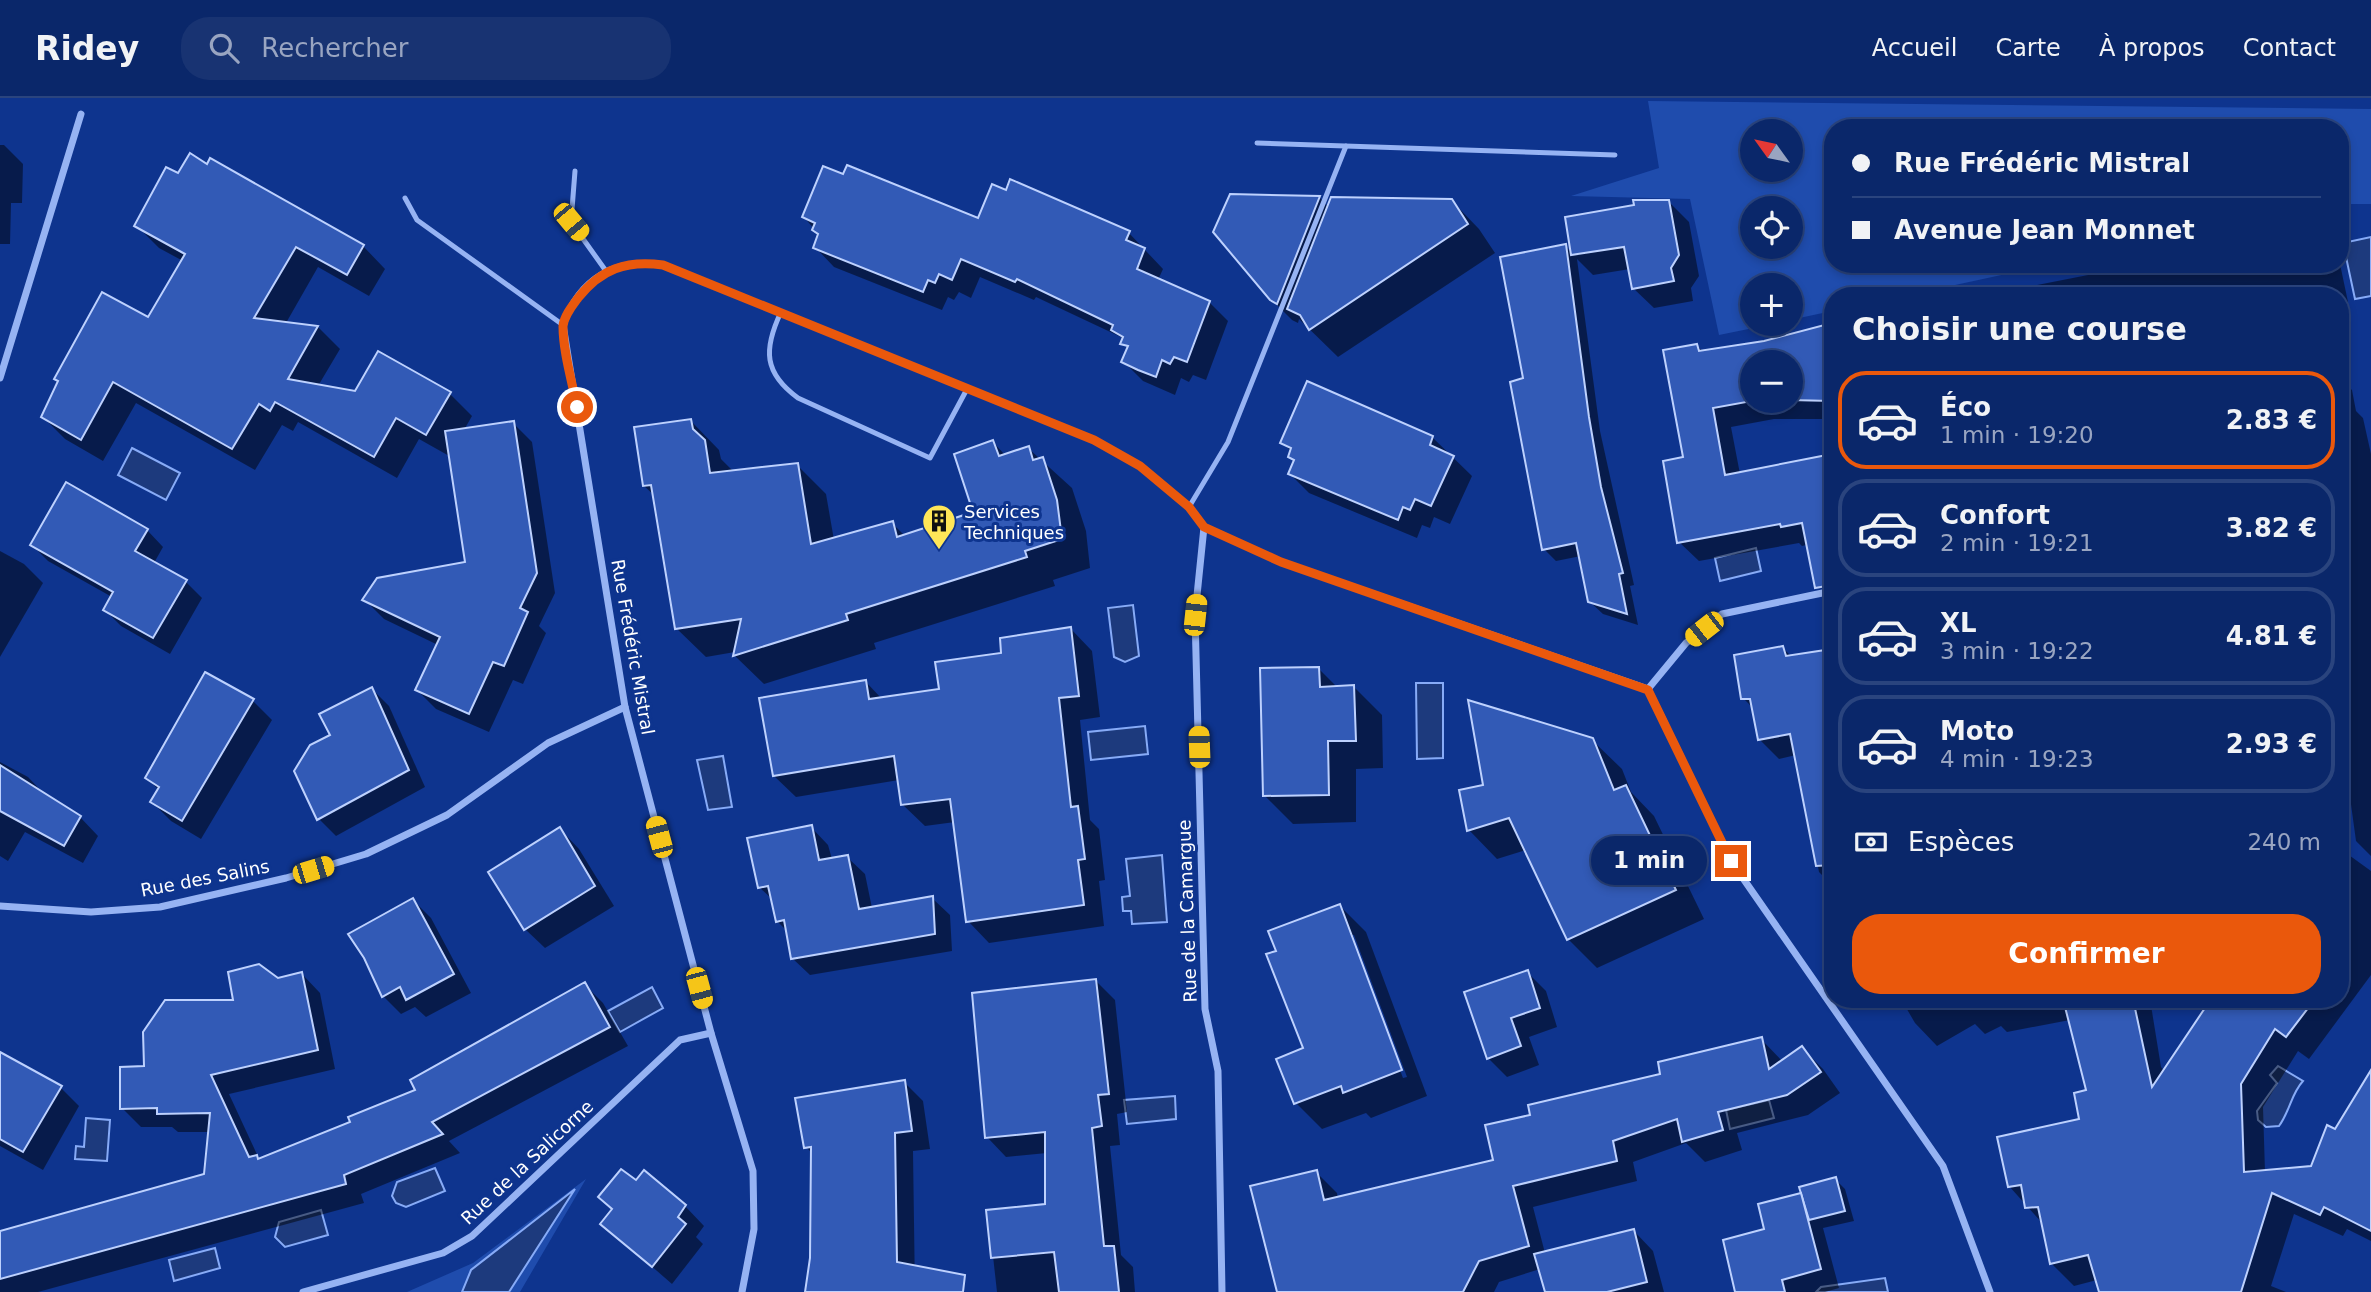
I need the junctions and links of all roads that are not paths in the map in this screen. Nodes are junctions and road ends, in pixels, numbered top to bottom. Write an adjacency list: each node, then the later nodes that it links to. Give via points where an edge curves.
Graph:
1 (81, 114): 10 (street)
2 (1257, 143): 3 (lane)
3 (1346, 146): 4 (lane); 12 (lane, via 1228,442)
4 (1615, 155)
5 (575, 171): 7 (lane, via 571,222)
6 (405, 198): 9 (lane, via 417,220)
7 (606, 271): 8 (street, via 640,262 663,265); 9 (street, via 581,294)
8 (781, 312): 11 (street); 11 (lane, via 772,331 769,358 780,384 798,398 930,458)
9 (563, 325): 16 (street, Rue Frédéric Mistral)
10 (0, 378)
11 (967, 389): 12 (street, via 1094,440 1140,466)
12 (1189, 507): 13 (street)
13 (1204, 527): 15 (street, via 1281,562); 23 (street, Rue de la Camargue, via 1195,615 1205,1009 1218,1072)
14 (1824, 593): 15 (street, via 1722,614 1686,643)
15 (1648, 690): 18 (street, via 1731,861)
16 (625, 707): 17 (street, Rue des Salins, via 548,743 447,815 366,854 286,878 160,906 91,912); 20 (street, Rue Frédéric Mistral)
17 (0, 906)
18 (1824, 995)
19 (1833, 1008): 24 (street, via 1943,1166)
20 (711, 1033): 21 (street, Rue de la Salicorne, via 680,1040 472,1236 443,1253); 22 (street, Rue Frédéric Mistral, via 753,1171 754,1229)
21 (303, 1292)
22 (742, 1292)
23 (1222, 1292)
24 (1990, 1292)

